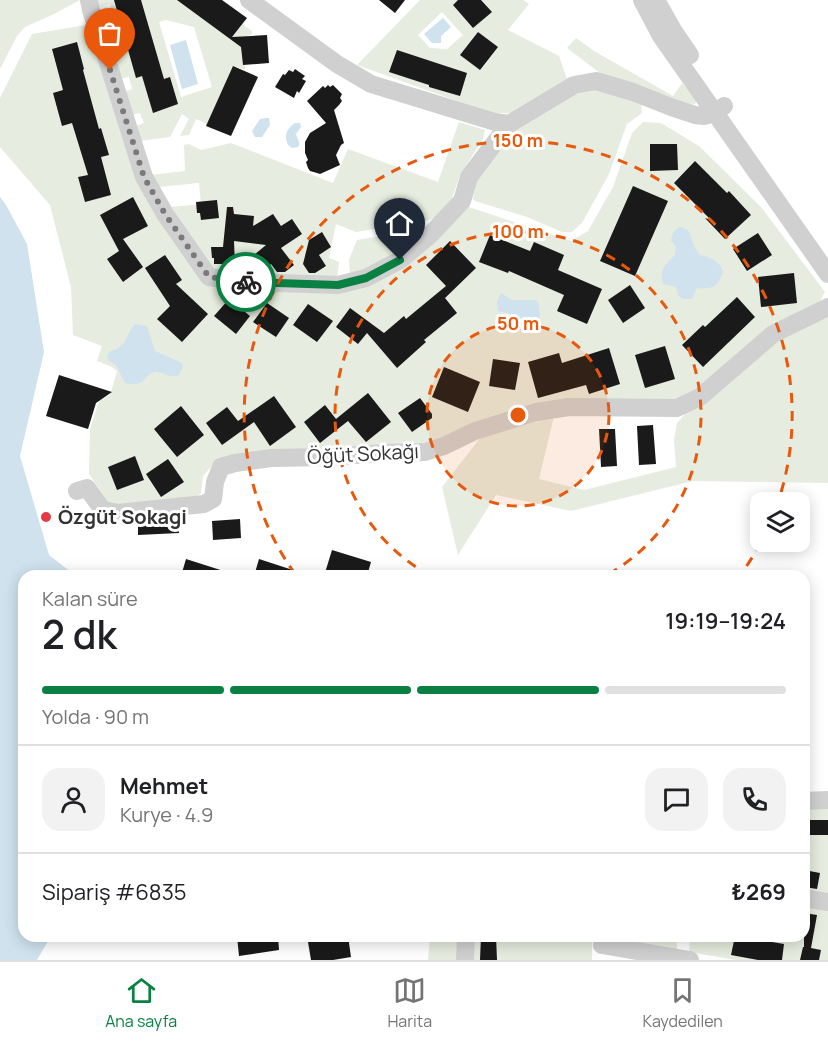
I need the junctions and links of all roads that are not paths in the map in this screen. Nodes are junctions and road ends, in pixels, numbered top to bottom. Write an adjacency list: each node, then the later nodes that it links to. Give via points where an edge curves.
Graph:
1 (89, 0): 6 (street, via 144,177 209,277 338,285 366,278 400,260 462,201 469,177)
2 (249, 0): 6 (street, via 371,84)
3 (642, 0): 5 (street, via 661,36)
4 (656, 0): 5 (street)
5 (720, 110): 6 (street, via 695,115 596,81 574,85); 7 (street); 8 (street)
6 (509, 124)
7 (828, 254)
8 (828, 274)
9 (828, 307): 10 (street, Öğüt Sokağı, via 773,334 700,397 677,408 569,407 536,412 475,431 425,452 235,463 221,468 213,499 204,504 118,513 104,510 87,488)
10 (77, 491)
11 (828, 800): 12 (street)
12 (810, 801)
13 (810, 899): 14 (street)
14 (828, 902)
15 (466, 942): 17 (street)
16 (602, 947): 18 (street)
17 (465, 960)
18 (690, 960)

